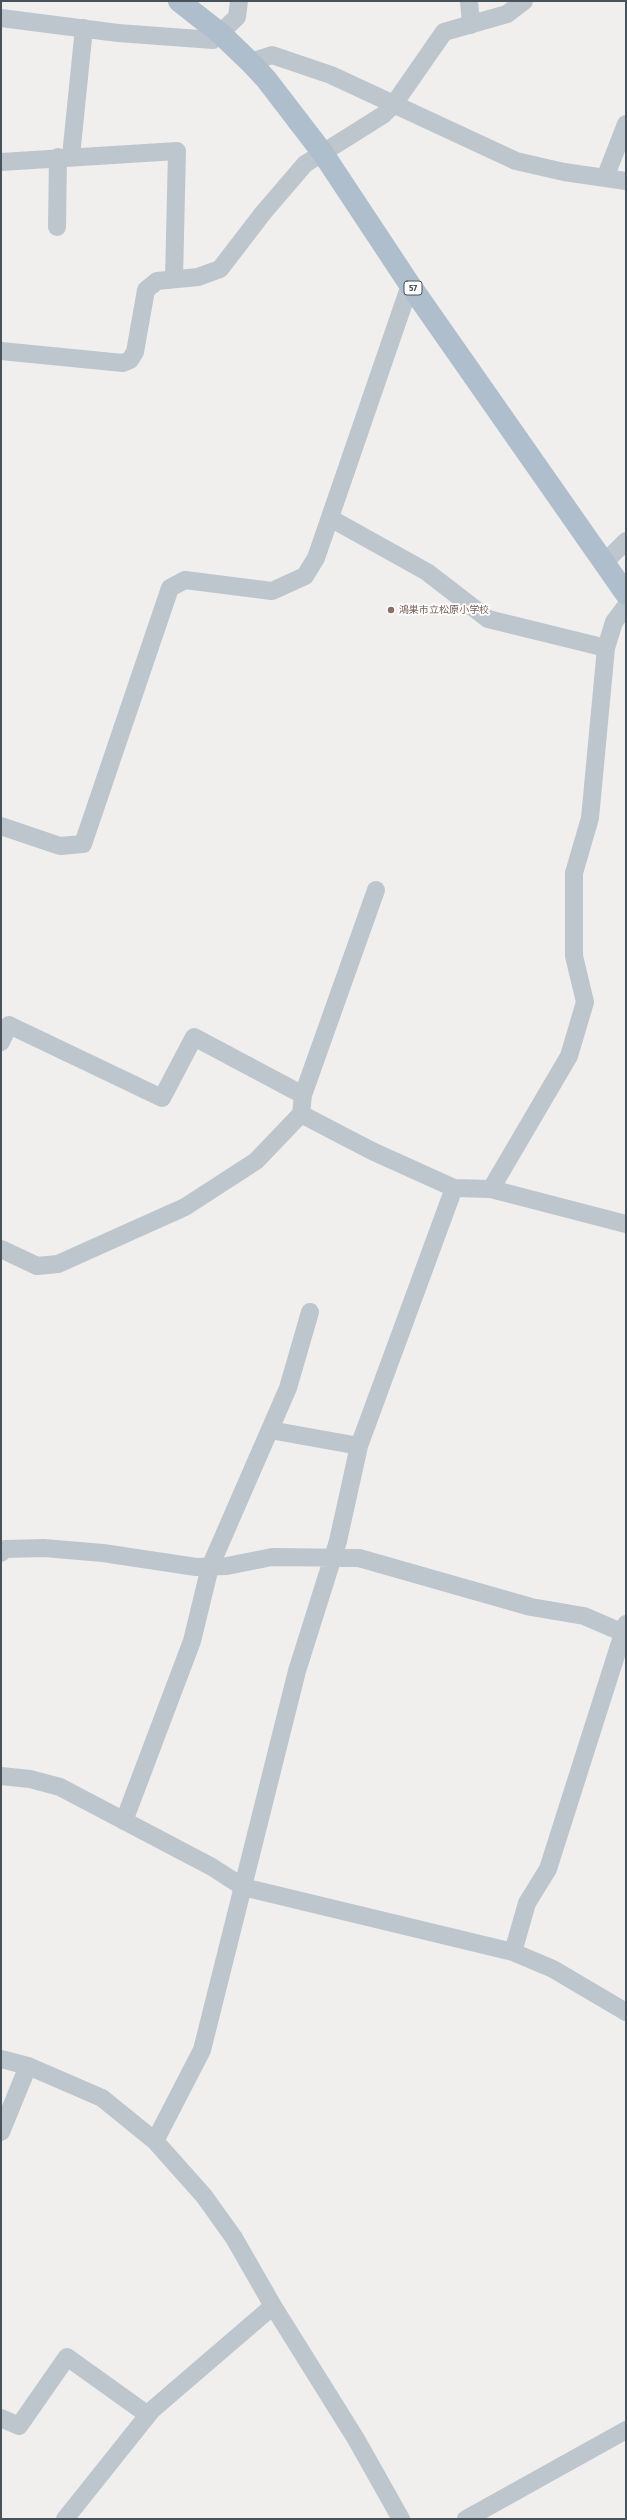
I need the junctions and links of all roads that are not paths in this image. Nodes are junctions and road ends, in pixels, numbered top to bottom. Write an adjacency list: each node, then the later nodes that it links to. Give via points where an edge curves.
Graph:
1 (239, 1): 8 (street, via 237,16)
2 (469, 1): 6 (street)
3 (524, 1): 6 (street, via 507,14)
4 (188, 3): 8 (main road, 57)
5 (1, 18): 7 (street)
6 (471, 25): 10 (street, via 444,32)
7 (84, 28): 8 (street, via 196,40 213,40); 13 (street)
8 (221, 34): 9 (main road, 57)
9 (250, 62): 10 (street, via 272,55 332,75); 12 (main road, 57)
10 (394, 104): 12 (street, via 383,115); 15 (street, via 516,161)
11 (626, 124): 15 (street)
12 (322, 152): 18 (street, via 306,164 263,213 220,269 198,277); 19 (main road, 57)
13 (65, 157): 14 (street); 17 (street); 18 (street, via 177,151)
14 (1, 162)
15 (605, 178): 16 (street)
16 (626, 181)
17 (57, 227)
18 (174, 279): 20 (street, via 157,281 146,290 135,352 130,360 123,363)
19 (410, 285): 21 (street); 23 (main road, 57)
20 (1, 351)
21 (330, 518): 26 (street, via 428,572 488,620); 27 (street, via 316,558 305,576 272,591 185,580 170,588 83,844 60,846)
22 (626, 541): 23 (street)
23 (604, 563): 24 (main road, 57)
24 (626, 594)
25 (626, 606): 26 (street, via 614,622)
26 (606, 648): 33 (street, via 590,818 574,872 574,956 585,1002 569,1056)
27 (1, 826)
28 (376, 890): 30 (street)
29 (1, 1042): 30 (street, via 9,1025 162,1098 194,1037)
30 (303, 1095): 31 (street)
31 (301, 1114): 32 (street, via 372,1151); 35 (street, via 256,1161 185,1207 58,1264 37,1266)
32 (454, 1188): 33 (street); 38 (street)
33 (491, 1189): 34 (street)
34 (626, 1224)
35 (1, 1249)
36 (310, 1312): 37 (street, via 288,1388)
37 (270, 1430): 38 (street); 41 (street)
38 (359, 1446): 40 (street, via 338,1541)
39 (2, 1549): 41 (street, via 44,1548 103,1553)
40 (331, 1558): 41 (street, via 272,1557); 42 (street, via 359,1558 531,1607 584,1616); 45 (street, via 297,1671)
41 (210, 1567): 44 (street, via 192,1641)
42 (625, 1630): 46 (street, via 548,1869 527,1903)
43 (1, 1776): 44 (street, via 30,1779 60,1787)
44 (124, 1820): 45 (street, via 212,1867)
45 (243, 1887): 46 (street); 51 (street, via 202,2050)
46 (514, 1952): 47 (street, via 554,1969)
47 (626, 2012)
48 (1, 2059): 49 (street)
49 (28, 2066): 50 (street); 51 (street, via 102,2098)
50 (1, 2132)
51 (155, 2141): 52 (street, via 204,2196 234,2238)
52 (273, 2306): 53 (street); 57 (street, via 356,2439)
53 (148, 2416): 54 (street, via 67,2357 19,2426); 56 (street)
54 (1, 2418)
55 (626, 2430): 58 (street)
56 (65, 2519)
57 (401, 2519)
58 (466, 2519)

